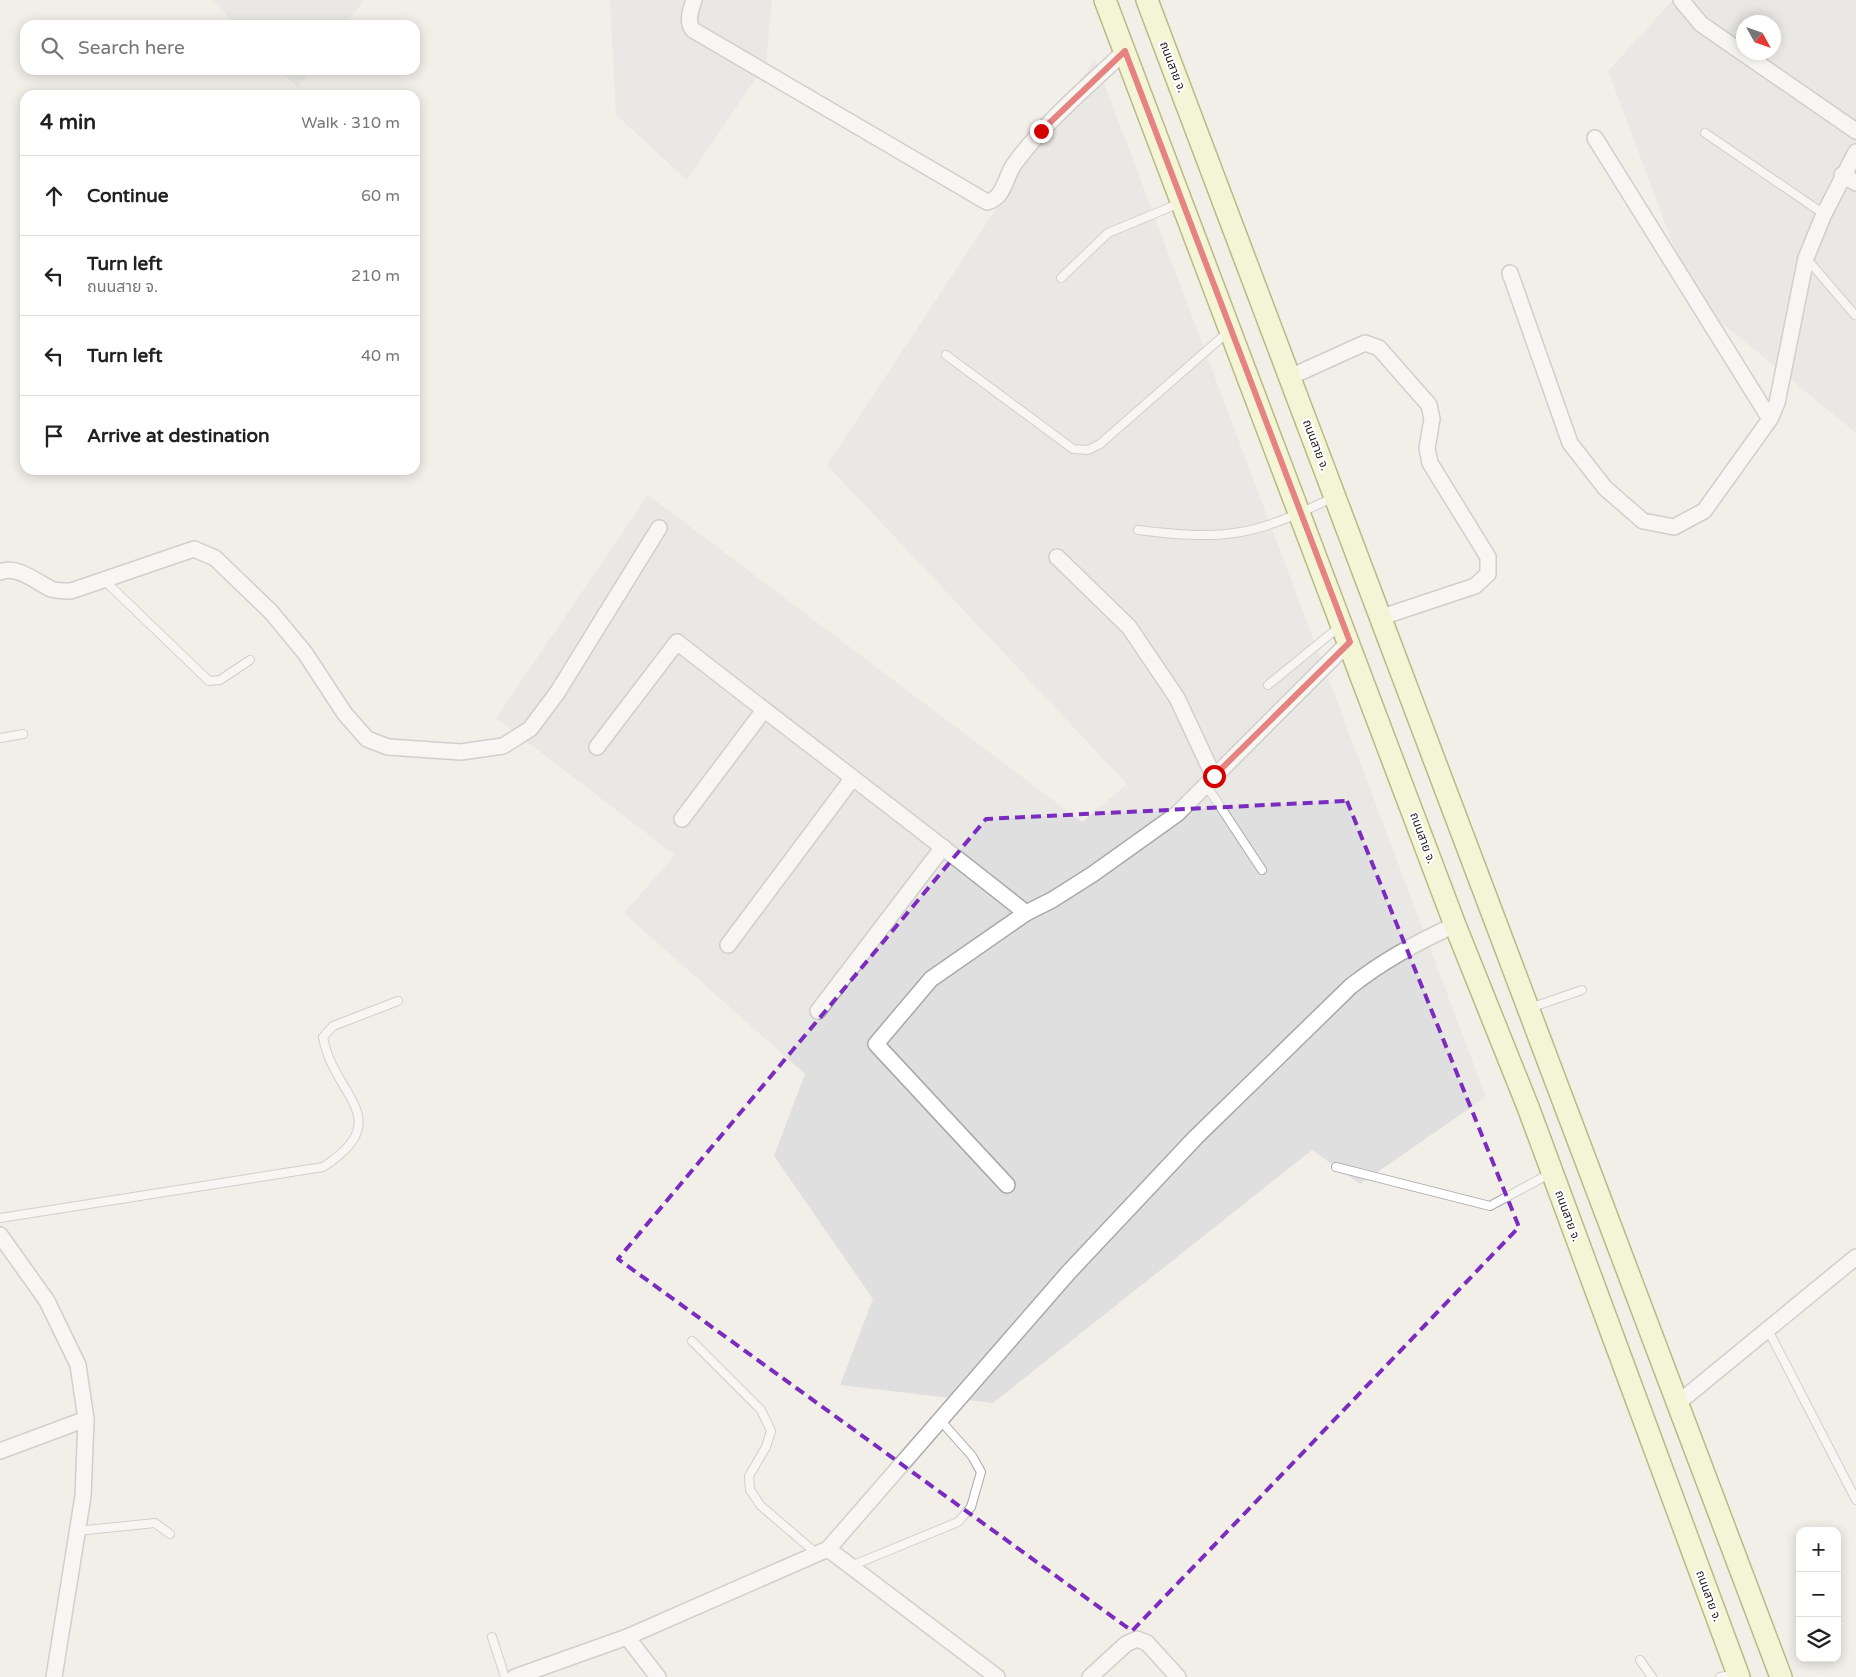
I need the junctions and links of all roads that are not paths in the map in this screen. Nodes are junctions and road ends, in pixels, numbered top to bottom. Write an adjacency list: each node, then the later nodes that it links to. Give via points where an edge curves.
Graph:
1 (694, 0): 5 (street, via 689,19 693,30 987,202 1000,194 1013,165 1041,131)
2 (1105, 0): 5 (main road, ถนนสาย จ.)
3 (1148, 0): 20 (main road, ถนนสาย จ.)
4 (1681, 0): 6 (street, via 1701,24)
5 (1125, 51): 12 (main road, ถนนสาย จ.)
6 (1856, 131)
7 (1705, 132): 13 (lane)
8 (1595, 138): 21 (street)
9 (1856, 152): 10 (street)
10 (1842, 175): 11 (street); 13 (street)
11 (1856, 183)
12 (1182, 202): 16 (lane, via 1108,233); 18 (main road, ถนนสาย จ.)
13 (1824, 214): 14 (street)
14 (1806, 258): 17 (lane); 21 (street, via 1777,403)
15 (1510, 274): 21 (street, via 1570,443 1605,488 1643,521 1674,527 1704,511)
16 (1061, 278)
17 (1856, 315)
18 (1230, 329): 19 (lane, via 1100,444 1088,450 1073,449); 23 (main road, ถนนสาย จ.)
19 (946, 355)
20 (1290, 377): 22 (main road, ถนนสาย จ.); 29 (street, via 1365,343 1379,348 1429,405 1432,419 1427,448 1430,463 1488,556 1488,574 1475,586)
21 (1770, 419)
22 (1336, 497): 23 (lane); 29 (main road, ถนนสาย จ.)
23 (1300, 513): 25 (lane, via 1240,532 1176,535); 30 (main road, ถนนสาย จ.)
24 (659, 528): 28 (street, via 557,693 530,729 503,746 461,752 388,747 367,739 271,612 215,558 194,549)
25 (1138, 530)
26 (1057, 557): 38 (street, via 1129,626 1177,698)
27 (0, 572): 28 (street, via 25,574 53,590 71,591)
28 (104, 580): 31 (lane, via 209,681 220,680)
29 (1382, 617): 47 (main road, ถนนสาย จ.)
30 (1346, 633): 32 (lane); 38 (street); 43 (main road, ถนนสาย จ.)
31 (250, 660)
32 (1268, 685)
33 (764, 710): 36 (street, via 677,642); 37 (street); 39 (street)
34 (23, 734): 35 (lane)
35 (0, 738)
36 (597, 747)
37 (852, 779): 40 (street); 44 (street)
38 (1210, 781): 41 (lane); 42 (street, via 1177,814 1093,874)
39 (682, 819)
40 (943, 847): 42 (street); 48 (street)
41 (1262, 870)
42 (1026, 914): 51 (street, via 931,979 876,1044)
43 (1455, 925): 50 (main road, ถนนสาย จ.); 59 (street, via 1402,950 1351,986 1196,1137 1068,1273)
44 (728, 945)
45 (1582, 990): 47 (lane)
46 (398, 1001): 52 (lane, via 333,1026 323,1037 326,1054 358,1112 359,1132 345,1153 324,1167)
47 (1530, 1008): 57 (main road, ถนนสาย จ.)
48 (818, 1012)
49 (1336, 1167): 50 (lane, via 1490,1206)
50 (1552, 1173): 69 (main road, ถนนสาย จ.)
51 (1007, 1185)
52 (0, 1218)
53 (0, 1235): 58 (street, via 47,1302 78,1365)
54 (1856, 1257): 55 (street)
55 (1768, 1330): 57 (street); 61 (lane)
56 (692, 1342): 64 (lane, via 761,1410 770,1431 766,1447 749,1476 750,1490 761,1506)
57 (1678, 1403): 78 (main road, ถนนสาย จ.)
58 (86, 1419): 60 (street); 62 (street, via 83,1496)
59 (940, 1420): 64 (street); 65 (lane, via 972,1456 981,1472 971,1507 958,1522)
60 (0, 1451)
61 (1856, 1500)
62 (77, 1531): 63 (lane, via 155,1523); 70 (street)
63 (170, 1534)
64 (822, 1551): 65 (street); 67 (street)
65 (851, 1566): 74 (street)
66 (492, 1637): 71 (lane)
67 (627, 1637): 72 (street); 73 (street)
68 (1640, 1660): 77 (lane)
69 (1732, 1676)
70 (54, 1677)
71 (505, 1677)
72 (515, 1677)
73 (658, 1677)
74 (997, 1677)
75 (1090, 1677): 76 (street, via 1126,1644 1137,1639 1147,1643)
76 (1178, 1677)
77 (1652, 1677)
78 (1781, 1677)

